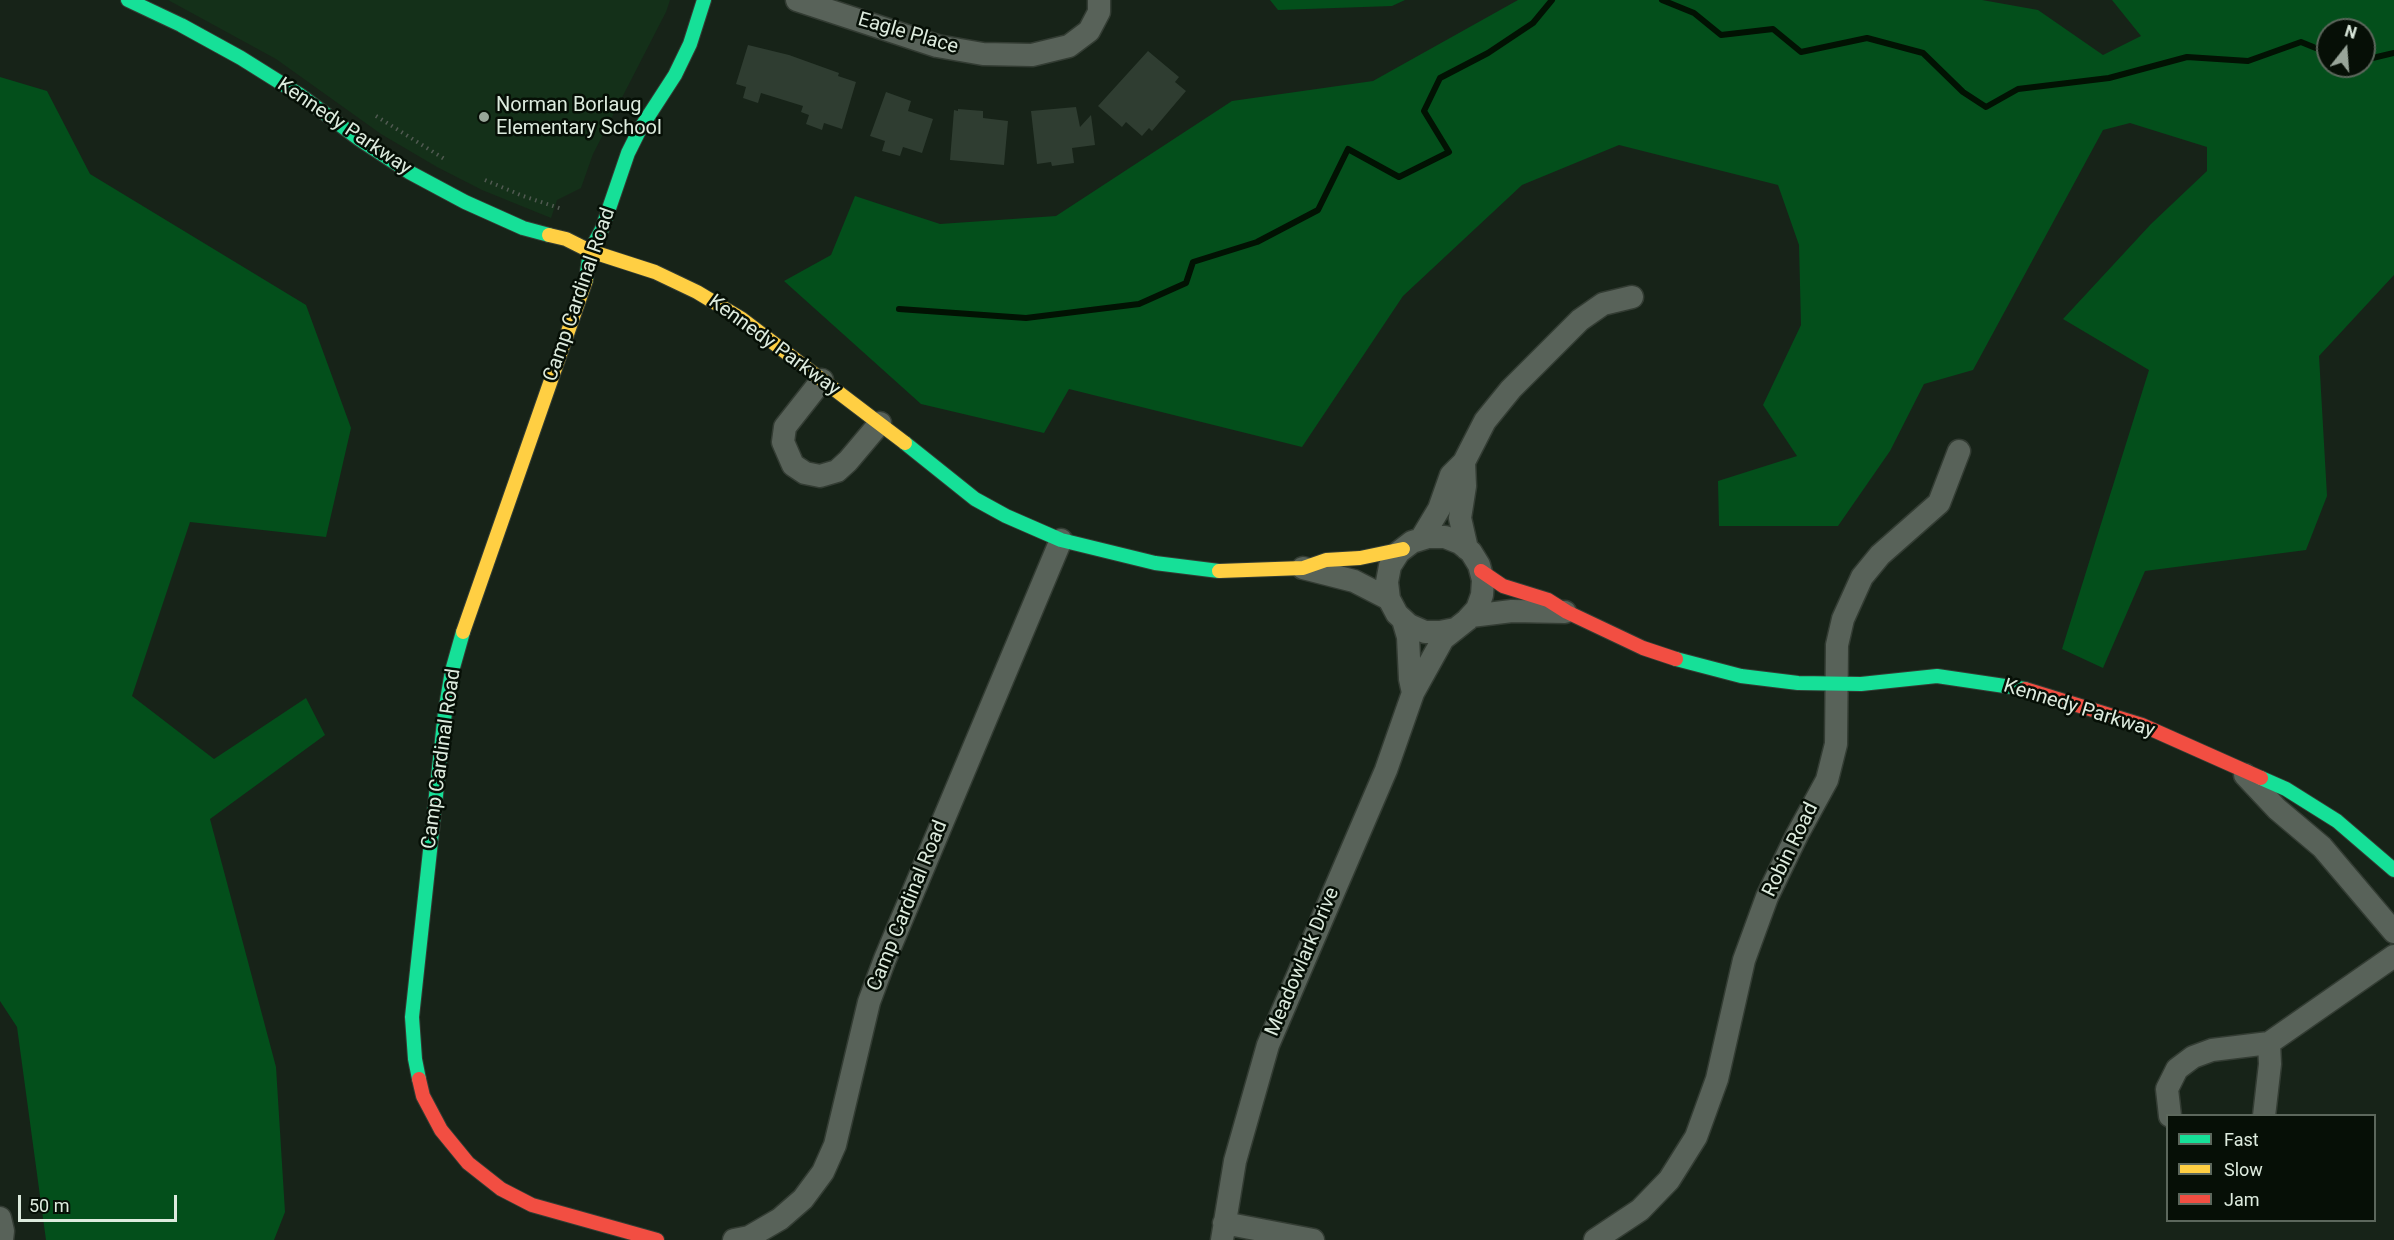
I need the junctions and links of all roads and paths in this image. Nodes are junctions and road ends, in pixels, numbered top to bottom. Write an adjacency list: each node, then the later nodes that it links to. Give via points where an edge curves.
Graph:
1 (128, 0): 9 (street, Kennedy Parkway, via 241,58 418,177 523,228)
2 (704, 0): 9 (street, Camp Cardinal Road, via 675,75 628,153 602,229)
3 (798, 0): 4 (street, Eagle Place, via 937,46 983,54 1032,55 1069,46 1089,31 1099,12)
4 (1099, 0)
5 (375, 116): 6 (path)
6 (453, 164)
7 (483, 179): 8 (path)
8 (564, 210)
9 (590, 250): 11 (street, Kennedy Parkway, via 655,272 697,292 742,319); 36 (street, Camp Cardinal Road, via 587,279 452,671 412,1017 414,1049 423,1096 441,1130 468,1163 501,1189 532,1205)
10 (1632, 297): 14 (street, via 1603,304 1580,320 1504,397 1485,421)
11 (822, 380): 12 (street, Kennedy Parkway); 12 (street, via 785,427 783,442 793,465 805,474 820,476 837,471)
12 (880, 423): 15 (street, Kennedy Parkway, via 975,499)
13 (1959, 451): 24 (street, Robin Road, via 1939,503 1880,555 1862,577 1843,619 1837,645)
14 (1464, 462): 16 (street, via 1451,475 1439,509); 17 (street, via 1460,518)
15 (1061, 540): 18 (street, Kennedy Parkway, via 1155,563 1212,571); 37 (street, Camp Cardinal Road, via 885,959 869,1002 835,1145 823,1172 803,1199 780,1219 749,1237)
16 (1412, 544): 17 (street, via 1428,537 1446,537); 18 (street, Kennedy Parkway); 20 (street, via 1390,566)
17 (1467, 549): 19 (street)
18 (1303, 568): 20 (street, Kennedy Parkway, via 1364,584)
19 (1481, 571): 21 (street, Kennedy Parkway, via 1503,586 1548,600); 23 (street, via 1482,595 1477,609)
20 (1389, 599): 22 (street)
21 (1567, 612): 23 (street, Kennedy Parkway, via 1512,611); 24 (street, Kennedy Parkway, via 1643,648 1687,663 1741,676)
22 (1403, 620): 23 (street, via 1425,632 1440,632); 25 (street, Meadowlark Drive)
23 (1463, 622): 25 (street, Meadowlark Drive, via 1443,639)
24 (1837, 684): 26 (street, Kennedy Parkway, via 1936,676 2014,686 2142,725); 39 (street, Robin Road, via 1836,744 1827,780 1767,897 1744,960 1717,1079 1696,1137 1669,1180 1640,1210)
25 (1413, 693): 34 (street, Meadowlark Drive, via 1386,770 1268,1045 1235,1161)
26 (2238, 768): 27 (street, Kennedy Parkway, via 2286,789 2337,821); 28 (street, Kennedy Parkway, via 2277,809 2322,847)
27 (2394, 870)
28 (2394, 932)
29 (2394, 956): 30 (street)
30 (2270, 1042): 31 (street, via 2212,1050 2193,1057 2177,1069 2167,1089); 32 (street)
31 (2170, 1114)
32 (2264, 1114)
33 (0, 1218): 35 (street)
34 (1223, 1232): 38 (street)
35 (2, 1240)
36 (657, 1240)
37 (734, 1240)
38 (1313, 1240)
39 (1595, 1240)

